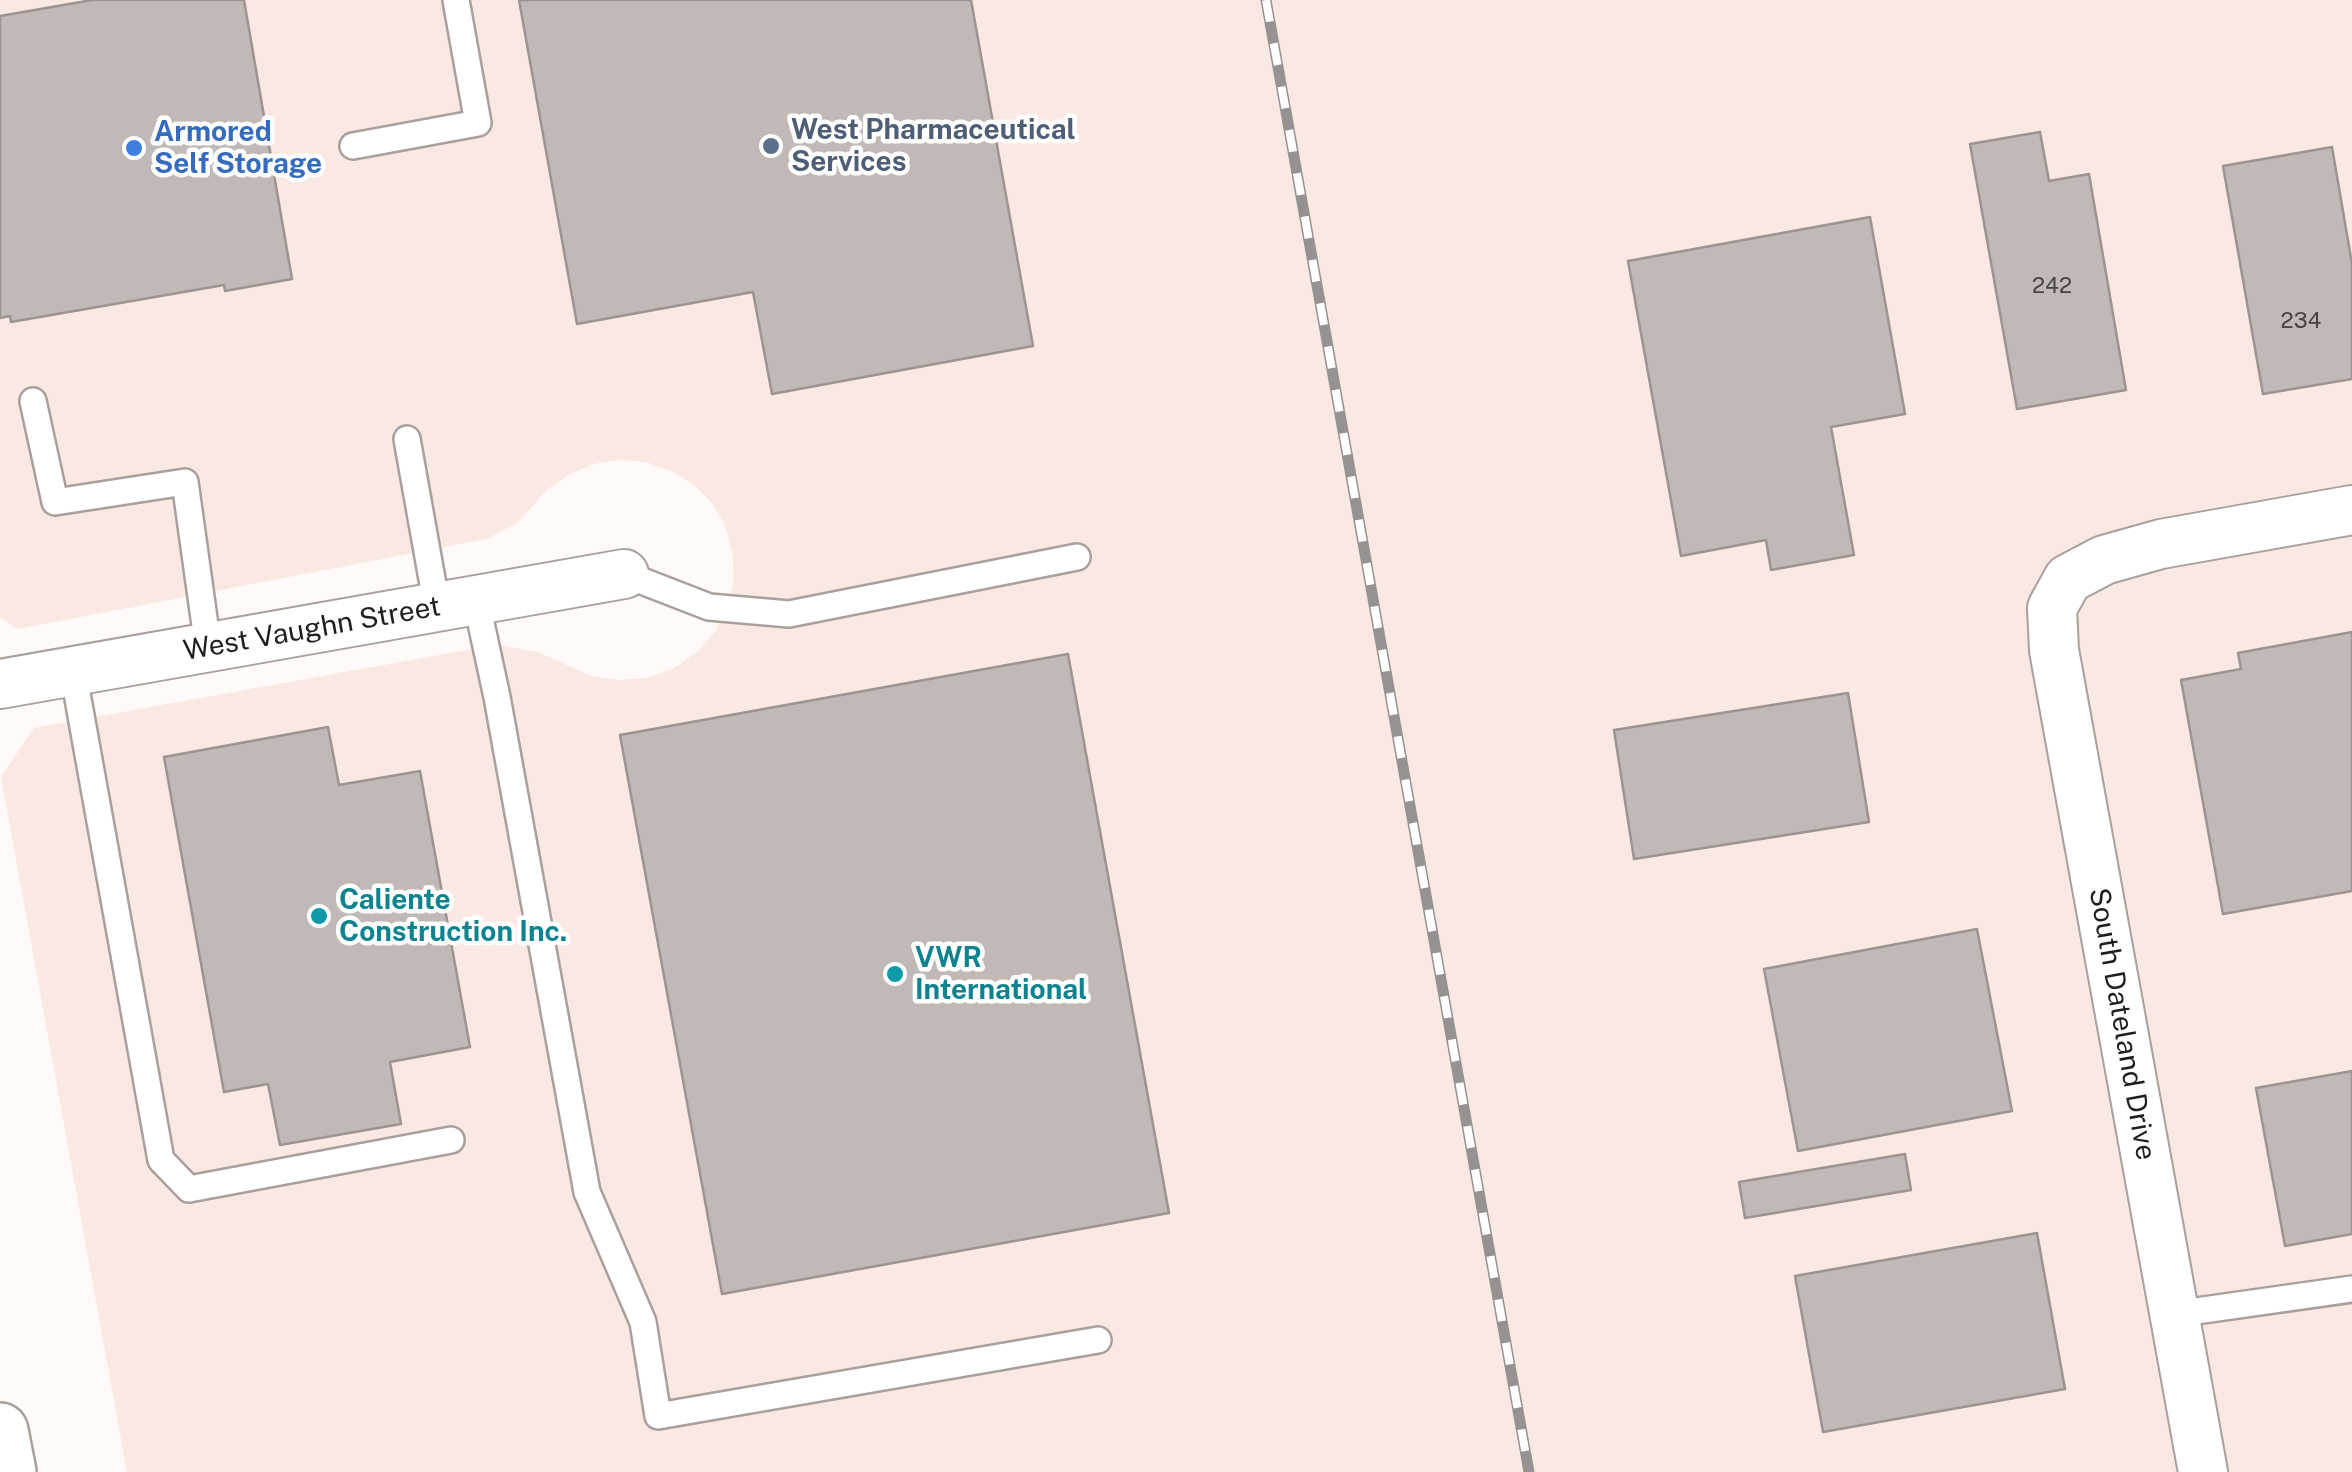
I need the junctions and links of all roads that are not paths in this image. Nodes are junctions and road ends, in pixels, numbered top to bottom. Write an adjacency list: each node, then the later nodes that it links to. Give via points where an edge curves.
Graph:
1 (456, 0): 2 (lane, via 478,123)
2 (353, 146)
3 (32, 400): 9 (lane, via 55,502 184,482)
4 (407, 439): 8 (lane)
5 (2352, 510): 14 (street, South Dateland Drive, via 2104,560 2068,578 2052,608 2054,650)
6 (1076, 557): 7 (lane, via 789,614 710,607)
7 (624, 574): 8 (street, West Vaughn Street)
8 (456, 603): 9 (street, West Vaughn Street); 15 (lane, via 498,697 587,1192 643,1322 658,1416)
9 (208, 647): 10 (street, West Vaughn Street)
10 (73, 671): 11 (street, West Vaughn Street); 12 (lane, via 161,1160 189,1190)
11 (0, 684)
12 (451, 1140)
13 (2352, 1288): 14 (lane)
14 (2175, 1314): 18 (street, South Dateland Drive)
15 (1098, 1340)
16 (0, 1431): 17 (main road)
17 (8, 1472)
18 (2203, 1472)

